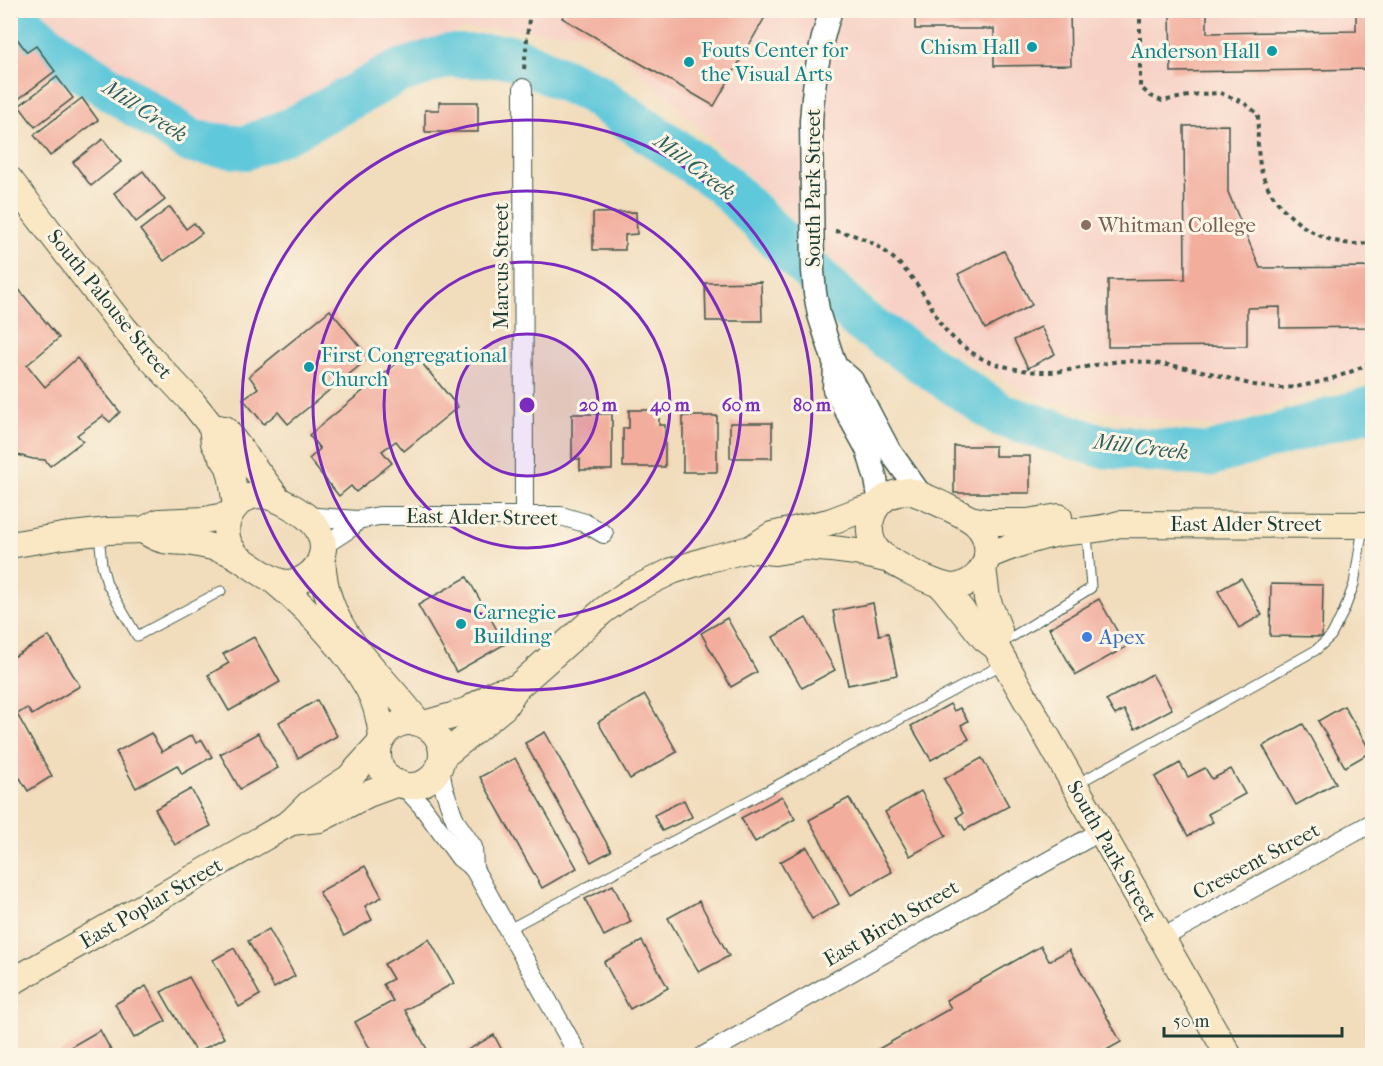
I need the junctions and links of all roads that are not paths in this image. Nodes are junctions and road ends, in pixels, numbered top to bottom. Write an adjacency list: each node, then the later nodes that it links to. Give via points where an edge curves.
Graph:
1 (831, 10): 4 (street, South Park Street, via 815,72 811,121 812,227 819,315)
2 (523, 88): 11 (street, Marcus Street)
3 (10, 180): 5 (main road, South Palouse Street, via 124,328)
4 (835, 365): 6 (street, South Park Street, via 852,380 889,450); 8 (street, South Park Street, via 834,389 867,448)
5 (212, 427): 7 (main road, South Palouse Street, via 225,429); 9 (main road, South Palouse Street, via 214,443 232,479)
6 (921, 495): 8 (main road, via 897,493); 12 (main road)
7 (278, 499): 9 (main road, via 255,495); 10 (main road)
8 (879, 504): 21 (main road, via 829,522 772,535); 24 (main road, via 870,529 872,540)
9 (232, 511): 16 (main road, via 205,520 159,522); 23 (main road, via 226,526 227,537)
10 (304, 516): 13 (street, East Alder Street); 22 (main road, via 320,534)
11 (524, 517): 13 (street, East Alder Street, via 379,516); 19 (street, East Alder Street, via 561,516)
12 (970, 519): 14 (main road, East Alder Street, via 1027,522 1102,514); 25 (main road, via 983,532 987,544)
13 (357, 520): 22 (street)
14 (1119, 524): 15 (main road, East Alder Street); 17 (main road, East Alder Street)
15 (1368, 525): 35 (lane, via 1344,610 1331,636 1316,650)
16 (143, 530): 18 (main road); 23 (main road, via 162,540 207,546)
17 (1086, 531): 25 (main road, East Alder Street, via 1038,537); 29 (lane, via 1091,588)
18 (99, 532): 20 (main road); 28 (lane, via 107,584 137,636)
19 (604, 534)
20 (10, 545)
21 (750, 549): 24 (main road, via 775,552 805,547); 30 (main road, via 672,571 631,591)
22 (322, 553): 26 (main road, via 316,569 307,578 284,583); 31 (main road, via 325,583 342,627)
23 (238, 557): 26 (main road)
24 (886, 559): 27 (main road)
25 (985, 562): 27 (main road, via 966,584); 29 (main road, South Park Street, via 987,599 999,630)
26 (273, 580): 32 (main road, via 313,616 368,688 376,708)
27 (942, 586): 29 (main road, South Park Street)
28 (221, 591)
29 (1001, 655): 35 (main road, South Park Street); 40 (lane)
30 (516, 688): 31 (main road, via 497,692 452,716); 33 (main road, via 504,707)
31 (421, 723): 32 (main road, via 398,723); 33 (main road, via 437,734 442,744)
32 (380, 741): 34 (main road, via 380,766); 36 (main road, East Poplar Street, via 349,778 309,804)
33 (442, 761): 34 (main road, via 425,783); 39 (street, via 443,786 456,822 473,847)
34 (400, 784): 36 (main road, East Poplar Street, via 368,794 320,819); 39 (street, via 422,806 460,858)
35 (1075, 785): 38 (main road, South Park Street)
36 (291, 822): 42 (main road, East Poplar Street)
37 (1372, 823): 41 (street, Crescent Street)
38 (1101, 831): 41 (main road, South Park Street); 44 (street, East Birch Street)
39 (474, 869): 40 (street)
40 (507, 930): 43 (street)
41 (1162, 938): 45 (main road, South Park Street)
42 (10, 983)
43 (579, 1056)
44 (703, 1056)
45 (1229, 1056)

